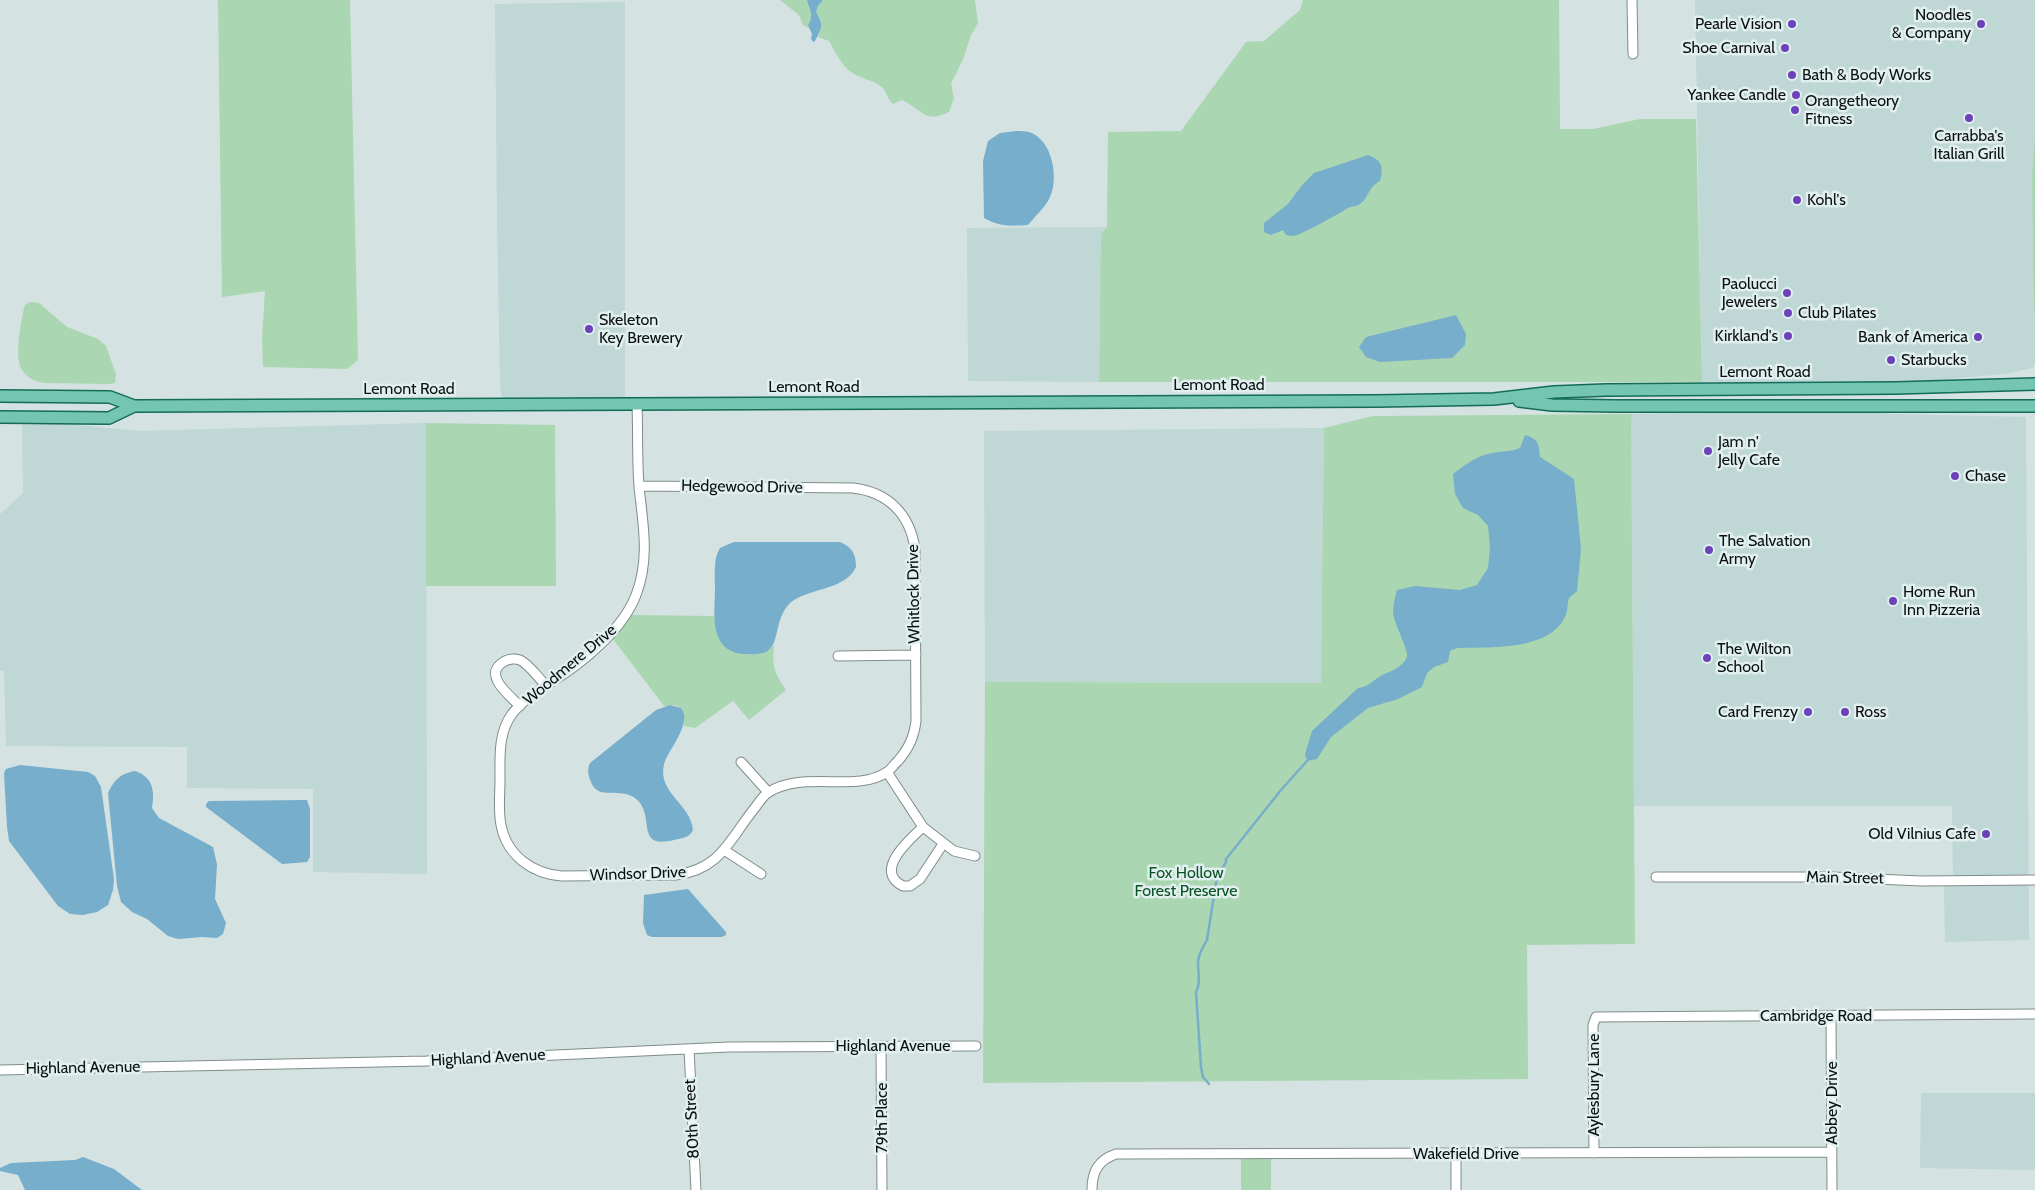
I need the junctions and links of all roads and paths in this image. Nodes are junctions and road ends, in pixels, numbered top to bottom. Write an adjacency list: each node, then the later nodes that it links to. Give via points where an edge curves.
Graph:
1 (1632, 0): 2 (street)
2 (1633, 54)
3 (2035, 384): 5 (main road, Lemont Road, via 1606,390)
4 (0, 396): 7 (main road, Lemont Road, via 110,397)
5 (1494, 399): 6 (main road, Lemont Road); 8 (main road, Lemont Road, via 1552,405 1616,406)
6 (637, 404): 7 (main road, Lemont Road); 10 (street, Woodmere Drive)
7 (134, 406): 9 (main road, Lemont Road, via 109,418)
8 (2035, 406)
9 (0, 417)
10 (639, 486): 11 (street, Hedgewood Drive); 14 (street, Woodmere Drive, via 645,558 632,605 609,637)
11 (846, 488): 12 (street, Whitlock Drive, via 862,489 880,496 902,512 910,529 915,549)
12 (916, 655): 13 (street); 17 (street, Whitlock Drive, via 916,721 912,740)
13 (838, 656)
14 (546, 685): 15 (street, Woodmere Drive); 15 (street, via 520,660 508,659 499,665 497,683)
15 (520, 706): 18 (street, Woodmere Drive, via 512,715 500,745)
16 (741, 762): 19 (street)
17 (887, 772): 19 (street, via 862,781 792,783); 20 (street)
18 (500, 777): 22 (street, Windsor Drive, via 500,823 505,838 518,859 544,874 676,875 700,869 718,858)
19 (768, 792): 22 (street, Windsor Drive)
20 (923, 827): 21 (street); 21 (street, via 893,861 892,877 896,883 903,886 920,879)
21 (944, 844): 23 (street, via 954,851)
22 (724, 850): 24 (street)
23 (975, 856)
24 (761, 874)
25 (1656, 877): 26 (street, Main Street)
26 (2035, 880)
27 (2035, 1014): 28 (street, Cambridge Road)
28 (1831, 1016): 29 (street, Cambridge Road); 34 (street, Abbey Drive)
29 (1596, 1017): 35 (street, Aylesbury Lane)
30 (881, 1046): 31 (street, Highland Avenue); 32 (street, Highland Avenue); 38 (street, 79th Place)
31 (976, 1046)
32 (689, 1049): 33 (street, Highland Avenue, via 426,1061); 37 (street, 80th Street)
33 (0, 1070)
34 (1832, 1152): 35 (street, Wakefield Drive); 41 (street, Abbey Drive)
35 (1594, 1153): 36 (street, Wakefield Drive)
36 (1456, 1154): 39 (street, Wakefield Drive, via 1123,1154 1102,1161 1094,1173); 40 (street)
37 (696, 1190)
38 (882, 1190)
39 (1092, 1190)
40 (1456, 1190)
41 (1832, 1190)

